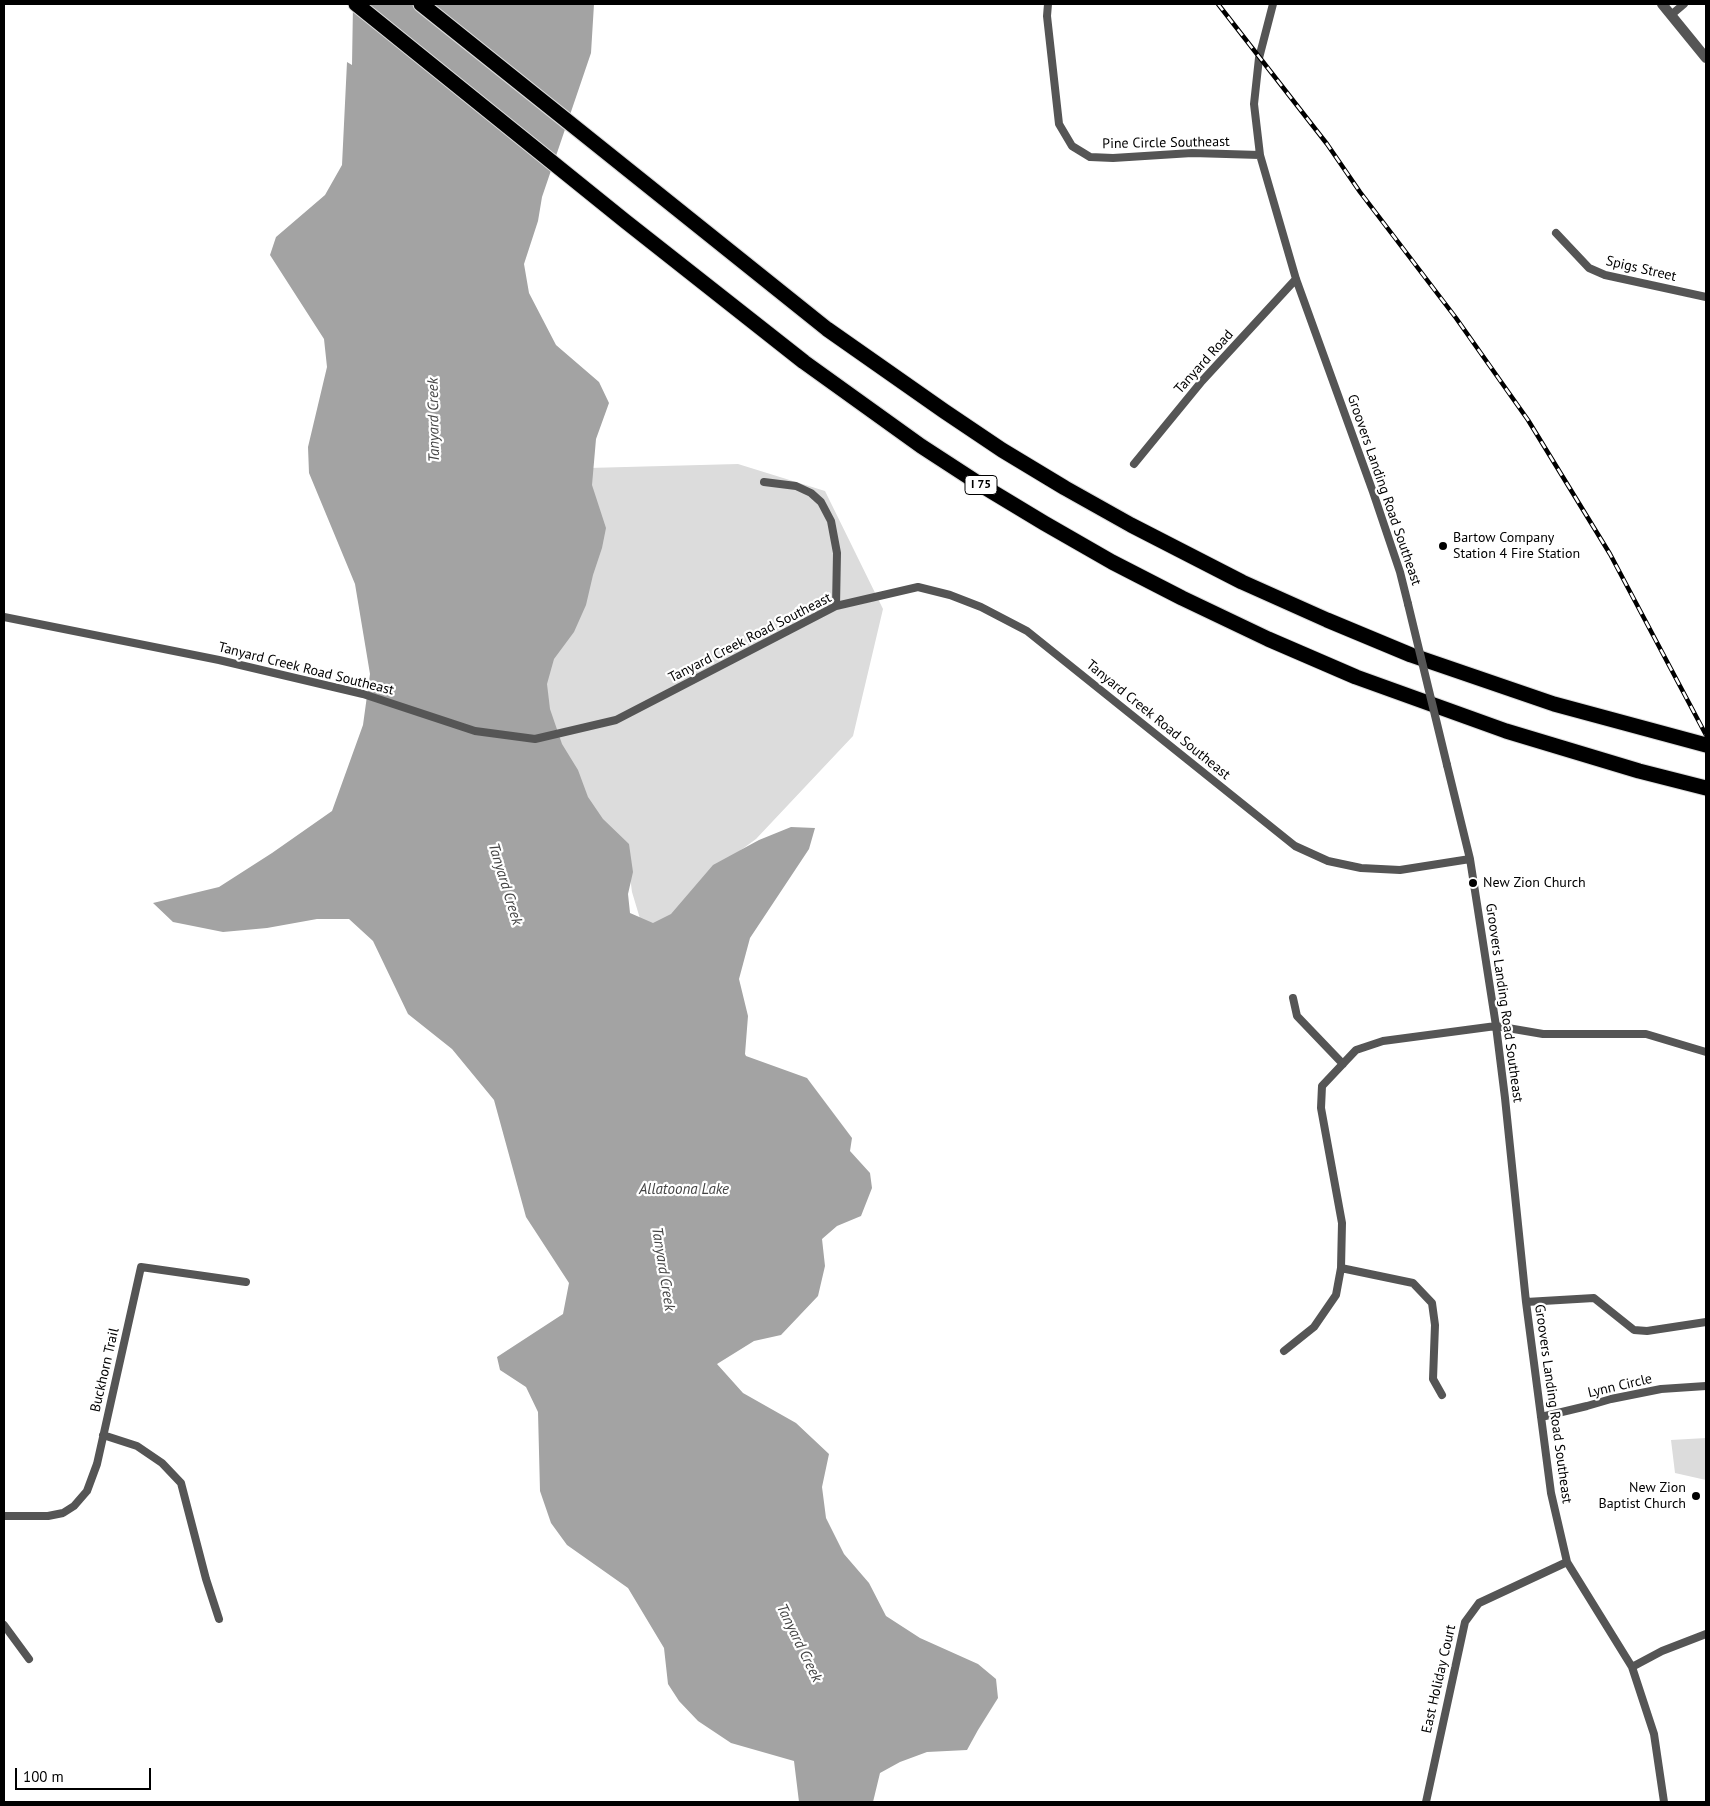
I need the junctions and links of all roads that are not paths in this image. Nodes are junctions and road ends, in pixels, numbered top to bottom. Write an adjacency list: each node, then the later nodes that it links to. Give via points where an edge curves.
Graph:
1 (356, 4): 18 (highway, I 75, via 812,367 921,446 1044,523 1182,598 1356,677 1506,731 1630,769)
2 (421, 4): 17 (highway, via 827,328 1002,450 1065,488 1242,582 1403,651 1554,704)
3 (1048, 4): 9 (street, Pine Circle Southeast, via 1059,124 1072,146 1090,157 1192,153)
4 (1273, 4): 9 (street, Groovers Landing Road Southeast, via 1259,58 1254,104)
5 (1662, 4): 7 (street)
6 (1684, 4): 7 (street)
7 (1671, 15): 8 (street)
8 (1706, 58)
9 (1260, 155): 11 (street, Groovers Landing Road Southeast)
10 (1556, 233): 12 (street, Spigs Street, via 1589,268 1605,275)
11 (1296, 279): 13 (street, Tanyard Road, via 1202,381); 19 (street, Groovers Landing Road Southeast, bridge, via 1400,572)
12 (1706, 297)
13 (1134, 464)
14 (764, 482): 15 (street, via 796,486 811,492 821,502 831,521 837,554)
15 (836, 606): 16 (street, Tanyard Creek Road Southeast, via 616,720 535,739 475,731 363,694 219,660); 19 (street, Tanyard Creek Road Southeast, via 918,587 981,607 1027,631 1295,846 1328,861 1361,868 1400,870)
16 (4, 617)
17 (1706, 746)
18 (1706, 788)
19 (1470, 859): 21 (street, Groovers Landing Road Southeast)
20 (1293, 998): 23 (street, via 1297,1016)
21 (1496, 1026): 22 (street, via 1543,1034 1646,1034); 23 (street, via 1383,1041 1356,1050); 26 (street, Groovers Landing Road Southeast)
22 (1706, 1052)
23 (1343, 1064): 24 (street, via 1322,1086 1321,1108 1342,1223)
24 (1341, 1268): 28 (street, via 1336,1294 1314,1327); 30 (street, via 1413,1283 1432,1303 1435,1325 1433,1379)
25 (246, 1282): 32 (street, Buckhorn Trail, via 141,1267)
26 (1526, 1302): 27 (street, via 1594,1298 1634,1330); 31 (street, Groovers Landing Road Southeast)
27 (1706, 1322)
28 (1284, 1351)
29 (1706, 1386): 31 (street, Lynn Circle, via 1661,1389)
30 (1442, 1395)
31 (1542, 1417): 34 (street, Groovers Landing Road Southeast, via 1551,1493)
32 (103, 1436): 33 (street, Buckhorn Trail, via 92,1479 74,1506 48,1516); 35 (street, via 137,1446 162,1463 181,1483)
33 (4, 1516)
34 (1567, 1562): 39 (street, Groovers Landing Road Southeast); 40 (street, East Holiday Court, via 1479,1603 1465,1622)
35 (219, 1619)
36 (4, 1625): 38 (street)
37 (1706, 1634): 39 (street)
38 (29, 1659)
39 (1632, 1667): 41 (street, Groovers Landing Road Southeast, via 1654,1734)
40 (1426, 1802)
41 (1664, 1802)

